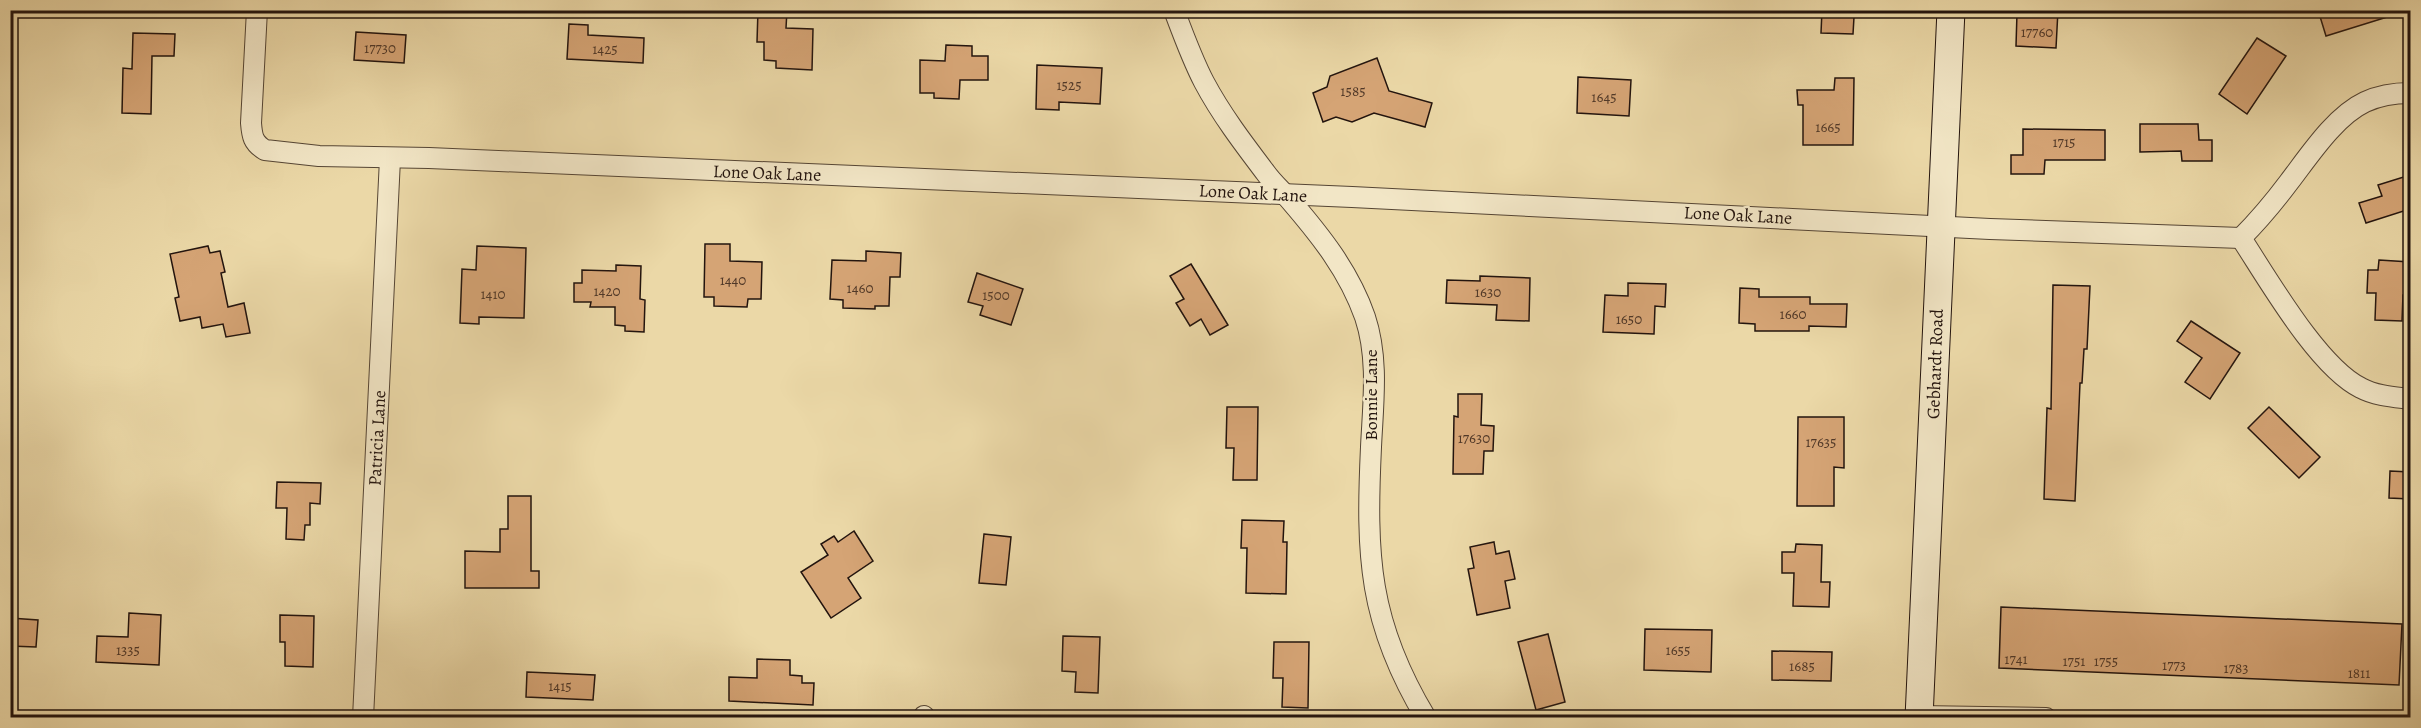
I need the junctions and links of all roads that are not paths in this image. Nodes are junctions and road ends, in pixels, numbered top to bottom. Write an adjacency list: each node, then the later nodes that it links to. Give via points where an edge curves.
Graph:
1 (257, 10): 5 (street, Lone Oak Lane, via 251,123 252,138 258,146 319,156)
2 (1174, 10): 6 (street, Bonnie Lane, via 1203,81 1222,113)
3 (1951, 10): 7 (street, Gebhardt Road)
4 (2410, 93): 8 (street, via 2382,95 2347,114)
5 (390, 159): 6 (street, Lone Oak Lane); 11 (street, Patricia Lane)
6 (1285, 194): 7 (street, Lone Oak Lane); 12 (street, Bonnie Lane, via 1335,257 1354,289 1365,319 1372,348 1374,390 1368,519 1375,594 1395,662)
7 (1941, 226): 8 (street, Lone Oak Lane); 10 (street, Gebhardt Road)
8 (2241, 238): 9 (street, via 2296,321 2342,373 2360,388)
9 (2410, 399)
10 (1919, 716): 13 (street)
11 (363, 717)
12 (1426, 717)
13 (2046, 717)

